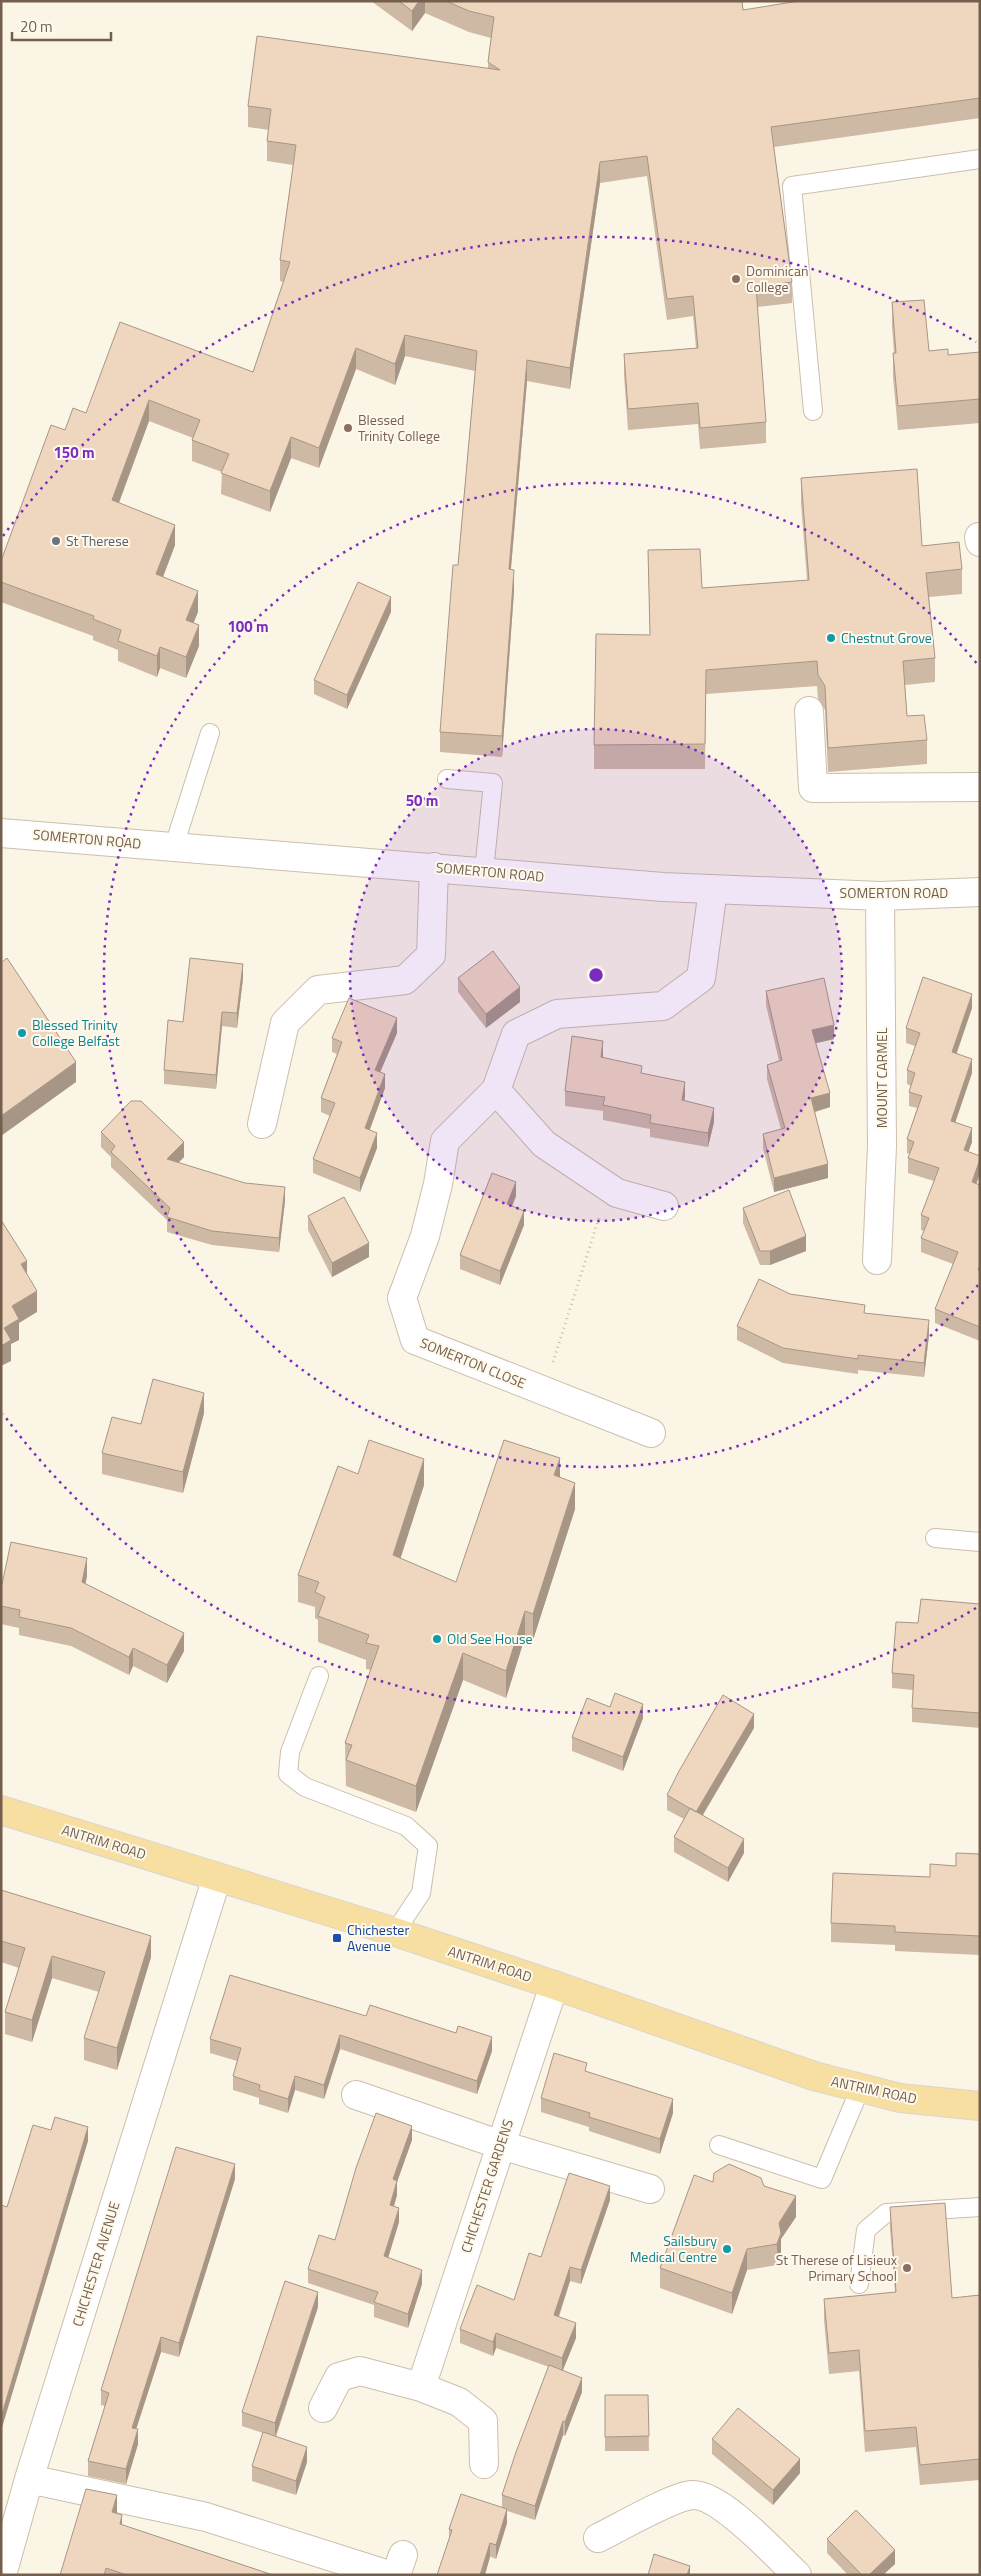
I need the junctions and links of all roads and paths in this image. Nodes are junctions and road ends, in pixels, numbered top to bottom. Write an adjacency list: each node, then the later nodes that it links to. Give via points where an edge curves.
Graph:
1 (980, 159): 2 (lane, via 792,186)
2 (813, 411)
3 (980, 537): 4 (street)
4 (980, 542)
5 (809, 711): 8 (street, via 813,788)
6 (210, 733): 10 (lane)
7 (447, 779): 12 (lane, via 493,783)
8 (980, 787)
9 (1, 833): 10 (street, SOMERTON ROAD)
10 (174, 846): 11 (street, SOMERTON ROAD)
11 (434, 868): 12 (street, SOMERTON ROAD); 17 (street, via 431,955 405,980 318,990 285,1023)
12 (484, 871): 13 (street, SOMERTON ROAD)
13 (713, 889): 15 (street, SOMERTON ROAD); 16 (street, SOMERTON CLOSE, via 701,978 664,1006 557,1014 516,1034)
14 (980, 892): 15 (street, SOMERTON ROAD)
15 (880, 896): 20 (street, MOUNT CARMEL, via 882,1146)
16 (496, 1090): 18 (street, via 544,1144); 21 (street, SOMERTON CLOSE, via 445,1141 425,1236 402,1298 415,1340)
17 (262, 1124)
18 (608, 1188): 19 (street); 21 (path)
19 (664, 1206)
20 (877, 1260)
21 (543, 1390): 22 (street, SOMERTON CLOSE)
22 (651, 1433)
23 (935, 1538): 24 (lane)
24 (980, 1542)
25 (319, 1676): 28 (lane, via 290,1752 288,1774 305,1787 406,1826 428,1846 421,1893)
26 (1, 1810): 27 (main road, ANTRIM ROAD)
27 (216, 1877): 28 (main road, ANTRIM ROAD); 41 (street, CHICHESTER AVENUE)
28 (395, 1932): 29 (main road, ANTRIM ROAD)
29 (554, 1985): 30 (main road, ANTRIM ROAD); 33 (street, CHICHESTER GARDENS)
30 (860, 2089): 32 (main road, ANTRIM ROAD, via 900,2098); 34 (lane, via 822,2179)
31 (356, 2095): 33 (street)
32 (980, 2106)
33 (500, 2145): 35 (street); 38 (street, CHICHESTER GARDENS)
34 (719, 2145)
35 (650, 2189)
36 (980, 2207): 37 (lane, via 886,2212 866,2230)
37 (858, 2284)
38 (420, 2387): 39 (street, via 360,2371 339,2376); 40 (street, via 459,2402 483,2421)
39 (323, 2408)
40 (484, 2464)
41 (29, 2479): 43 (street, via 206,2518); 44 (street, CHICHESTER AVENUE)
42 (598, 2538): 45 (street, via 676,2499 693,2495 711,2500 730,2512)
43 (396, 2568)
44 (2, 2575)
45 (797, 2575)

